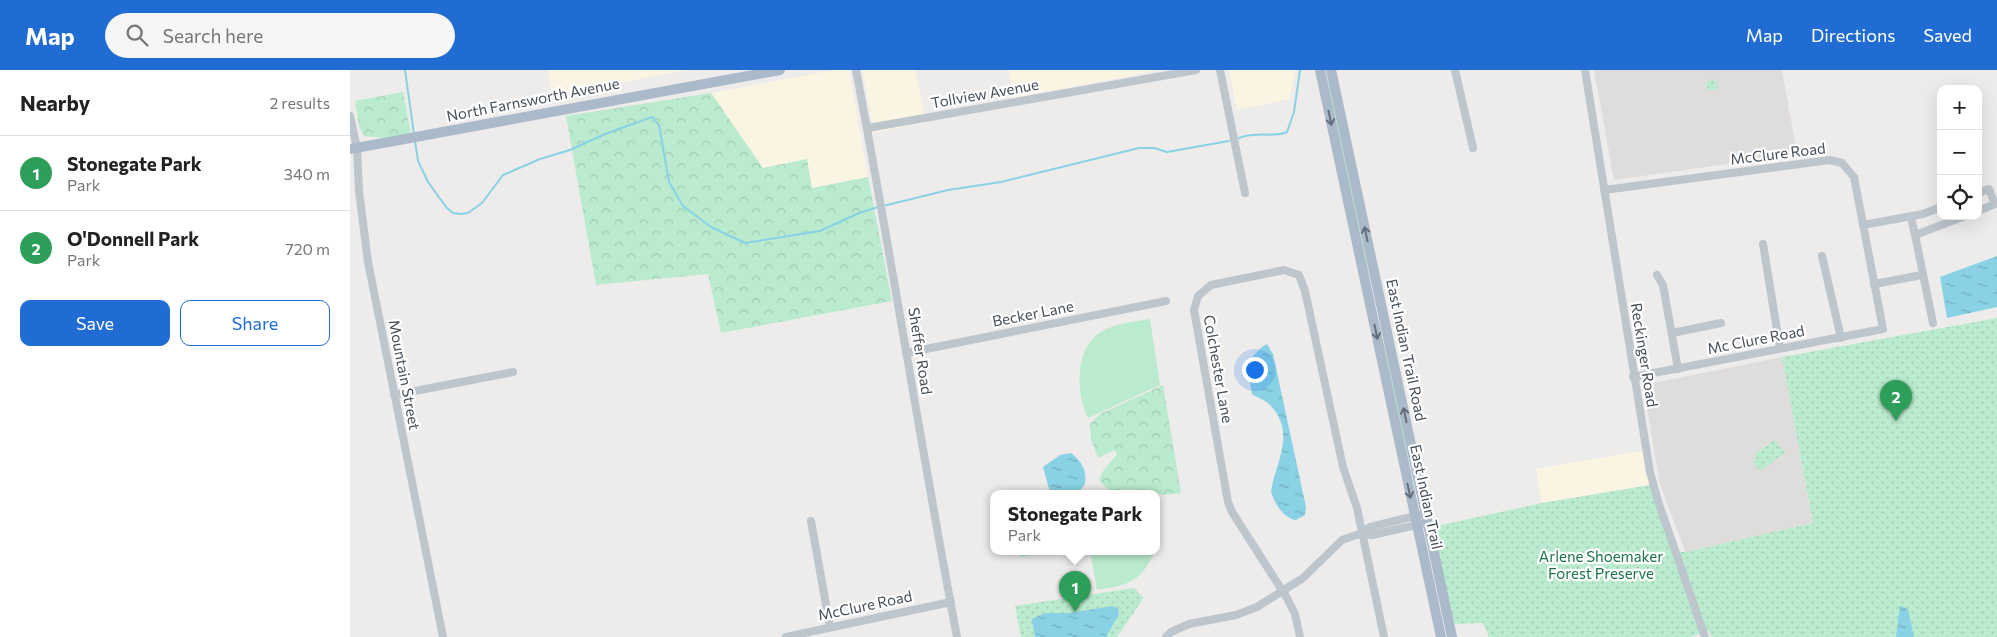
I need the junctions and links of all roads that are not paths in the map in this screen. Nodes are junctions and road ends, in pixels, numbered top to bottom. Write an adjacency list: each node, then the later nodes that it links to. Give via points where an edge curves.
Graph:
1 (780, 70): 12 (main road, North Farnsworth Avenue)
2 (856, 70): 10 (street, Sheffer Road)
3 (1196, 70): 10 (street, Tollview Avenue)
4 (1220, 70): 15 (street)
5 (1320, 70): 27 (main road, East Indian Trail, one-way to 27)
6 (1331, 70): 26 (main road, East Indian Trail Road, one-way to 6)
7 (1455, 70): 11 (street)
8 (1585, 70): 13 (street, Reckinger Road)
9 (350, 116): 12 (street, Mountain Street)
10 (868, 128): 36 (street, Sheffer Road)
11 (1473, 148)
12 (354, 149): 40 (street, Mountain Street, via 368,262)
13 (1604, 190): 20 (street, McClure Road, via 1836,161 1847,167 1854,177); 39 (street, Reckinger Road)
14 (1982, 191): 17 (street, via 1989,189 1995,204)
15 (1245, 193)
16 (1937, 208): 18 (street)
17 (1982, 209)
18 (1911, 217): 20 (street); 21 (street)
19 (1955, 220): 21 (street)
20 (1863, 225): 28 (street, McClure Road)
21 (1915, 236): 25 (street)
22 (1763, 244): 35 (street)
23 (1822, 256): 34 (street)
24 (1657, 274): 33 (street, via 1663,285)
25 (1922, 274): 28 (street); 31 (street)
26 (1376, 282): 27 (main road); 41 (main road, East Indian Trail Road, one-way to 26)
27 (1365, 284): 43 (main road, East Indian Trail, one-way to 43)
28 (1874, 284): 32 (street, McClure Road)
29 (1166, 301): 36 (street, Becker Lane)
30 (1721, 323): 33 (street)
31 (1933, 323)
32 (1883, 329): 34 (street, Mc Clure Road)
33 (1672, 333): 37 (street)
34 (1840, 338): 35 (street, Mc Clure Road)
35 (1780, 348): 37 (street, Mc Clure Road)
36 (906, 352): 46 (street, Sheffer Road)
37 (1678, 368): 39 (street, Mc Clure Road)
38 (513, 372): 40 (street)
39 (1633, 378): 56 (street, Reckinger Road, via 1653,487)
40 (394, 395): 48 (street, Mountain Street)
41 (1427, 518): 43 (street); 55 (main road, East Indian Trail Road)
42 (811, 521): 47 (street)
43 (1416, 521): 44 (street, via 1370,527); 54 (main road, East Indian Trail)
44 (1362, 532): 45 (street, via 1337,544 1309,573); 45 (street, Colchester Lane, via 1343,467 1299,275 1284,270 1211,285 1203,290 1194,310 1228,502); 53 (street)
45 (1284, 592): 51 (street, via 1246,612 1189,624); 52 (street, via 1295,614)
46 (950, 602): 47 (street, McClure Road); 50 (street, Sheffer Road)
47 (830, 627): 49 (street, McClure Road)
48 (443, 637)
49 (786, 637)
50 (957, 637)
51 (1166, 637)
52 (1300, 637)
53 (1384, 637)
54 (1441, 637)
55 (1452, 637)
56 (1705, 637)

